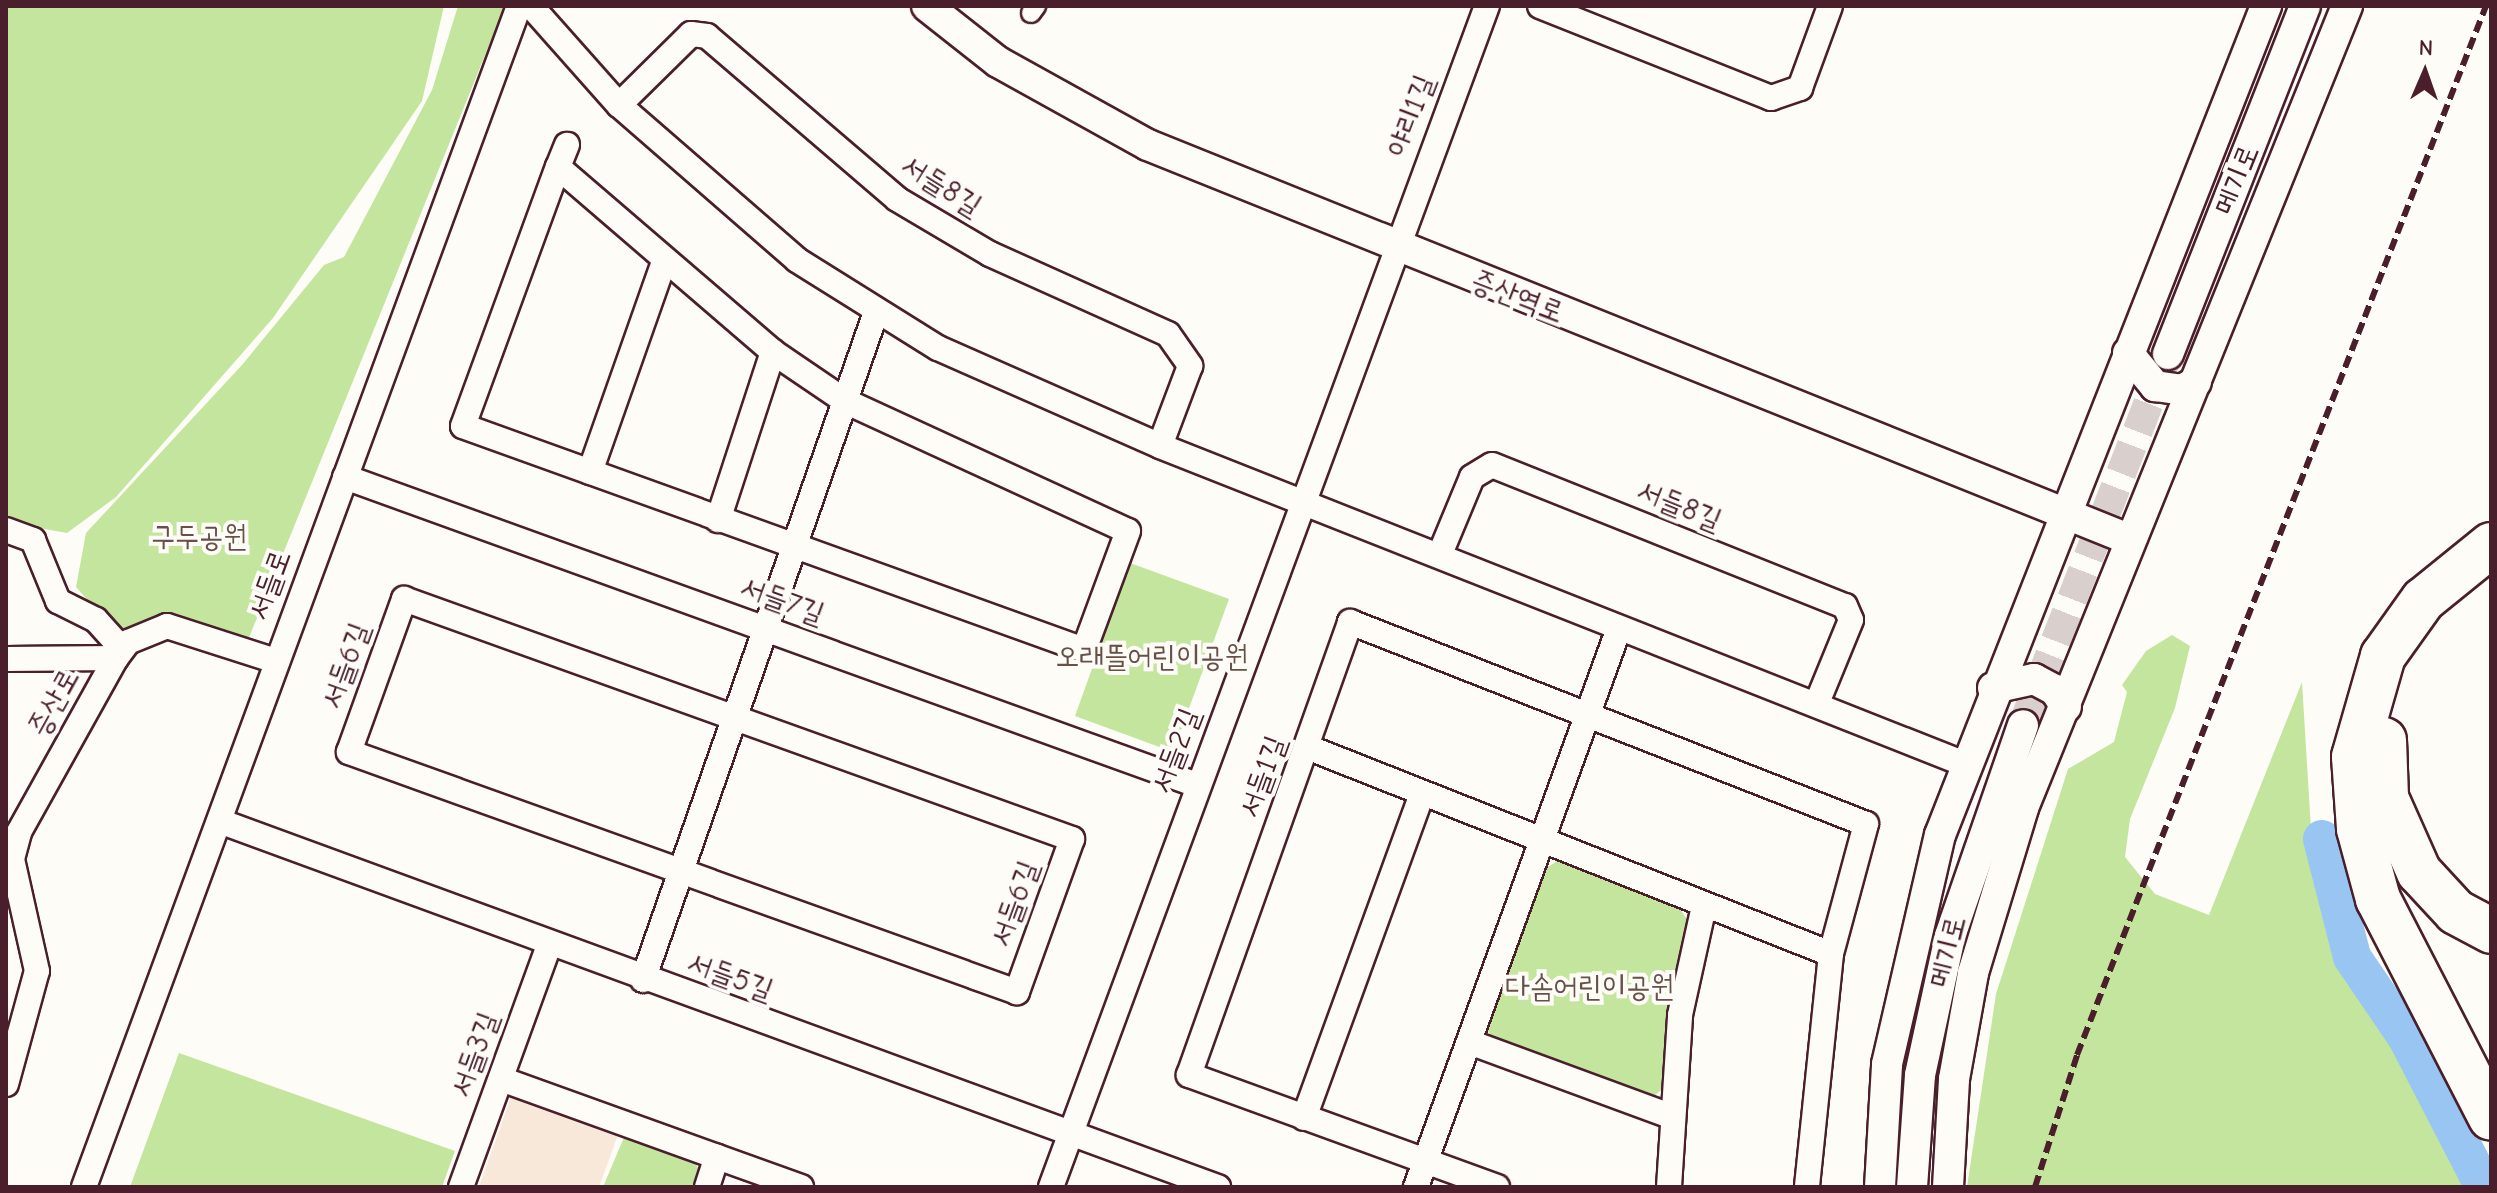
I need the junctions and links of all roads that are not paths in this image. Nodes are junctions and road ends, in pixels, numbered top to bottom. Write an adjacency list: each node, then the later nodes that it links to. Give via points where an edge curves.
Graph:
1 (519, 6): 21 (street, 서들로)
2 (531, 6): 10 (street)
3 (927, 6): 11 (street, 증산역로, via 998,62 1148,145)
4 (1487, 6): 11 (street, 야리1길)
5 (1540, 6): 6 (street, via 1771,98 1800,88)
6 (1830, 6)
7 (2266, 6): 15 (street)
8 (2305, 6): 16 (street, 메기로)
9 (2347, 6): 17 (street)
10 (619, 105): 13 (street, via 797,260); 19 (street, 서들8길, via 691,34 707,36 897,199 990,254 1176,341 1190,366)
11 (1394, 249): 22 (street, 서들2길); 23 (street, 증산역로)
12 (664, 262): 14 (street); 20 (street); 20 (street, via 562,156 463,426)
13 (876, 312): 18 (street); 19 (street, via 1018,388)
14 (773, 352): 18 (street); 24 (street)
15 (2128, 353): 17 (street, via 2155,386 2182,390); 23 (street)
16 (2168, 354)
17 (2196, 382): 26 (street)
18 (845, 401): 28 (street); 28 (street, via 1128,531 1084,650)
19 (1160, 446): 22 (street)
20 (590, 472): 24 (street)
21 (345, 477): 32 (street, 서들7길); 35 (street, 서들로)
22 (1301, 499): 29 (street); 44 (street, 서들2길)
23 (2064, 512): 26 (street, 증산역로); 36 (street)
24 (718, 520): 28 (street)
25 (6, 530): 33 (street, via 33,540 58,601 96,620)
26 (2131, 540): 38 (street)
27 (2491, 545): 59 (highway, via 2423,600 2383,656 2354,757 2359,829 2378,899)
28 (794, 548): 32 (street)
29 (1440, 554): 31 (street); 37 (street, 서들8길, via 1472,477 1492,465 1845,606 1851,620)
30 (2491, 578): 50 (highway, via 2450,614 2401,684 2384,740 2383,774 2400,837 2419,872 2456,912)
31 (1619, 628): 37 (street); 39 (street)
32 (765, 629): 40 (street); 44 (street, 서들7길)
33 (119, 654): 34 (street); 35 (street, via 167,626); 56 (street, 증산로, via 15,845 12,859 37,971)
34 (6, 659)
35 (276, 661): 46 (street, 서들로)
36 (1993, 688): 38 (street, via 2034,679 2055,690); 43 (street)
37 (1817, 703): 43 (street)
38 (2066, 707): 75 (street, via 2023,808 1973,973 1954,1079)
39 (1586, 713): 42 (street, 서들1길, via 1350,622); 47 (street); 52 (street, 서들1길, via 1866,824)
40 (734, 718): 48 (street); 48 (street, 서들6길, via 404,599 349,752); 48 (street, 서들6길, via 1072,839 1017,992)
41 (2023, 725): 74 (street, 메기로, via 1950,936 1920,1075)
42 (1307, 747): 45 (street); 58 (street, 서들1길, via 1189,1075)
43 (1965, 764): 73 (street, via 1909,954 1887,1064)
44 (1197, 785): 60 (street, 서들2길)
45 (1422, 793): 47 (street); 58 (street)
46 (222, 822): 51 (street, 서들5길); 63 (street, 서들로)
47 (1540, 841): 49 (street); 54 (street)
48 (681, 871): 53 (street)
49 (1704, 906): 52 (street); 57 (street, via 1680,1015)
50 (2491, 931)
51 (549, 945): 53 (street, 서들5길); 55 (street, 서들3길)
52 (1831, 954): 72 (street, 서들1길)
53 (643, 980): 60 (street, 서들5길)
54 (1469, 1042): 57 (street); 62 (street)
55 (501, 1079): 61 (street); 64 (street, 서들3길)
56 (6, 1084)
57 (1670, 1116): 71 (street)
58 (1304, 1118): 62 (street, 서들1길)
59 (2491, 1118)
60 (1070, 1134): 67 (street, 서들2길); 68 (street, 서들5길)
61 (717, 1157): 65 (street); 66 (street)
62 (1426, 1162): 69 (street); 70 (street, 서들1길)
63 (84, 1187)
64 (461, 1187)
65 (707, 1187)
66 (801, 1187)
67 (1051, 1187)
68 (1218, 1187)
69 (1416, 1187)
70 (1497, 1187)
71 (1669, 1187)
72 (1807, 1187)
73 (1880, 1187)
74 (1912, 1187)
75 (1948, 1187)

